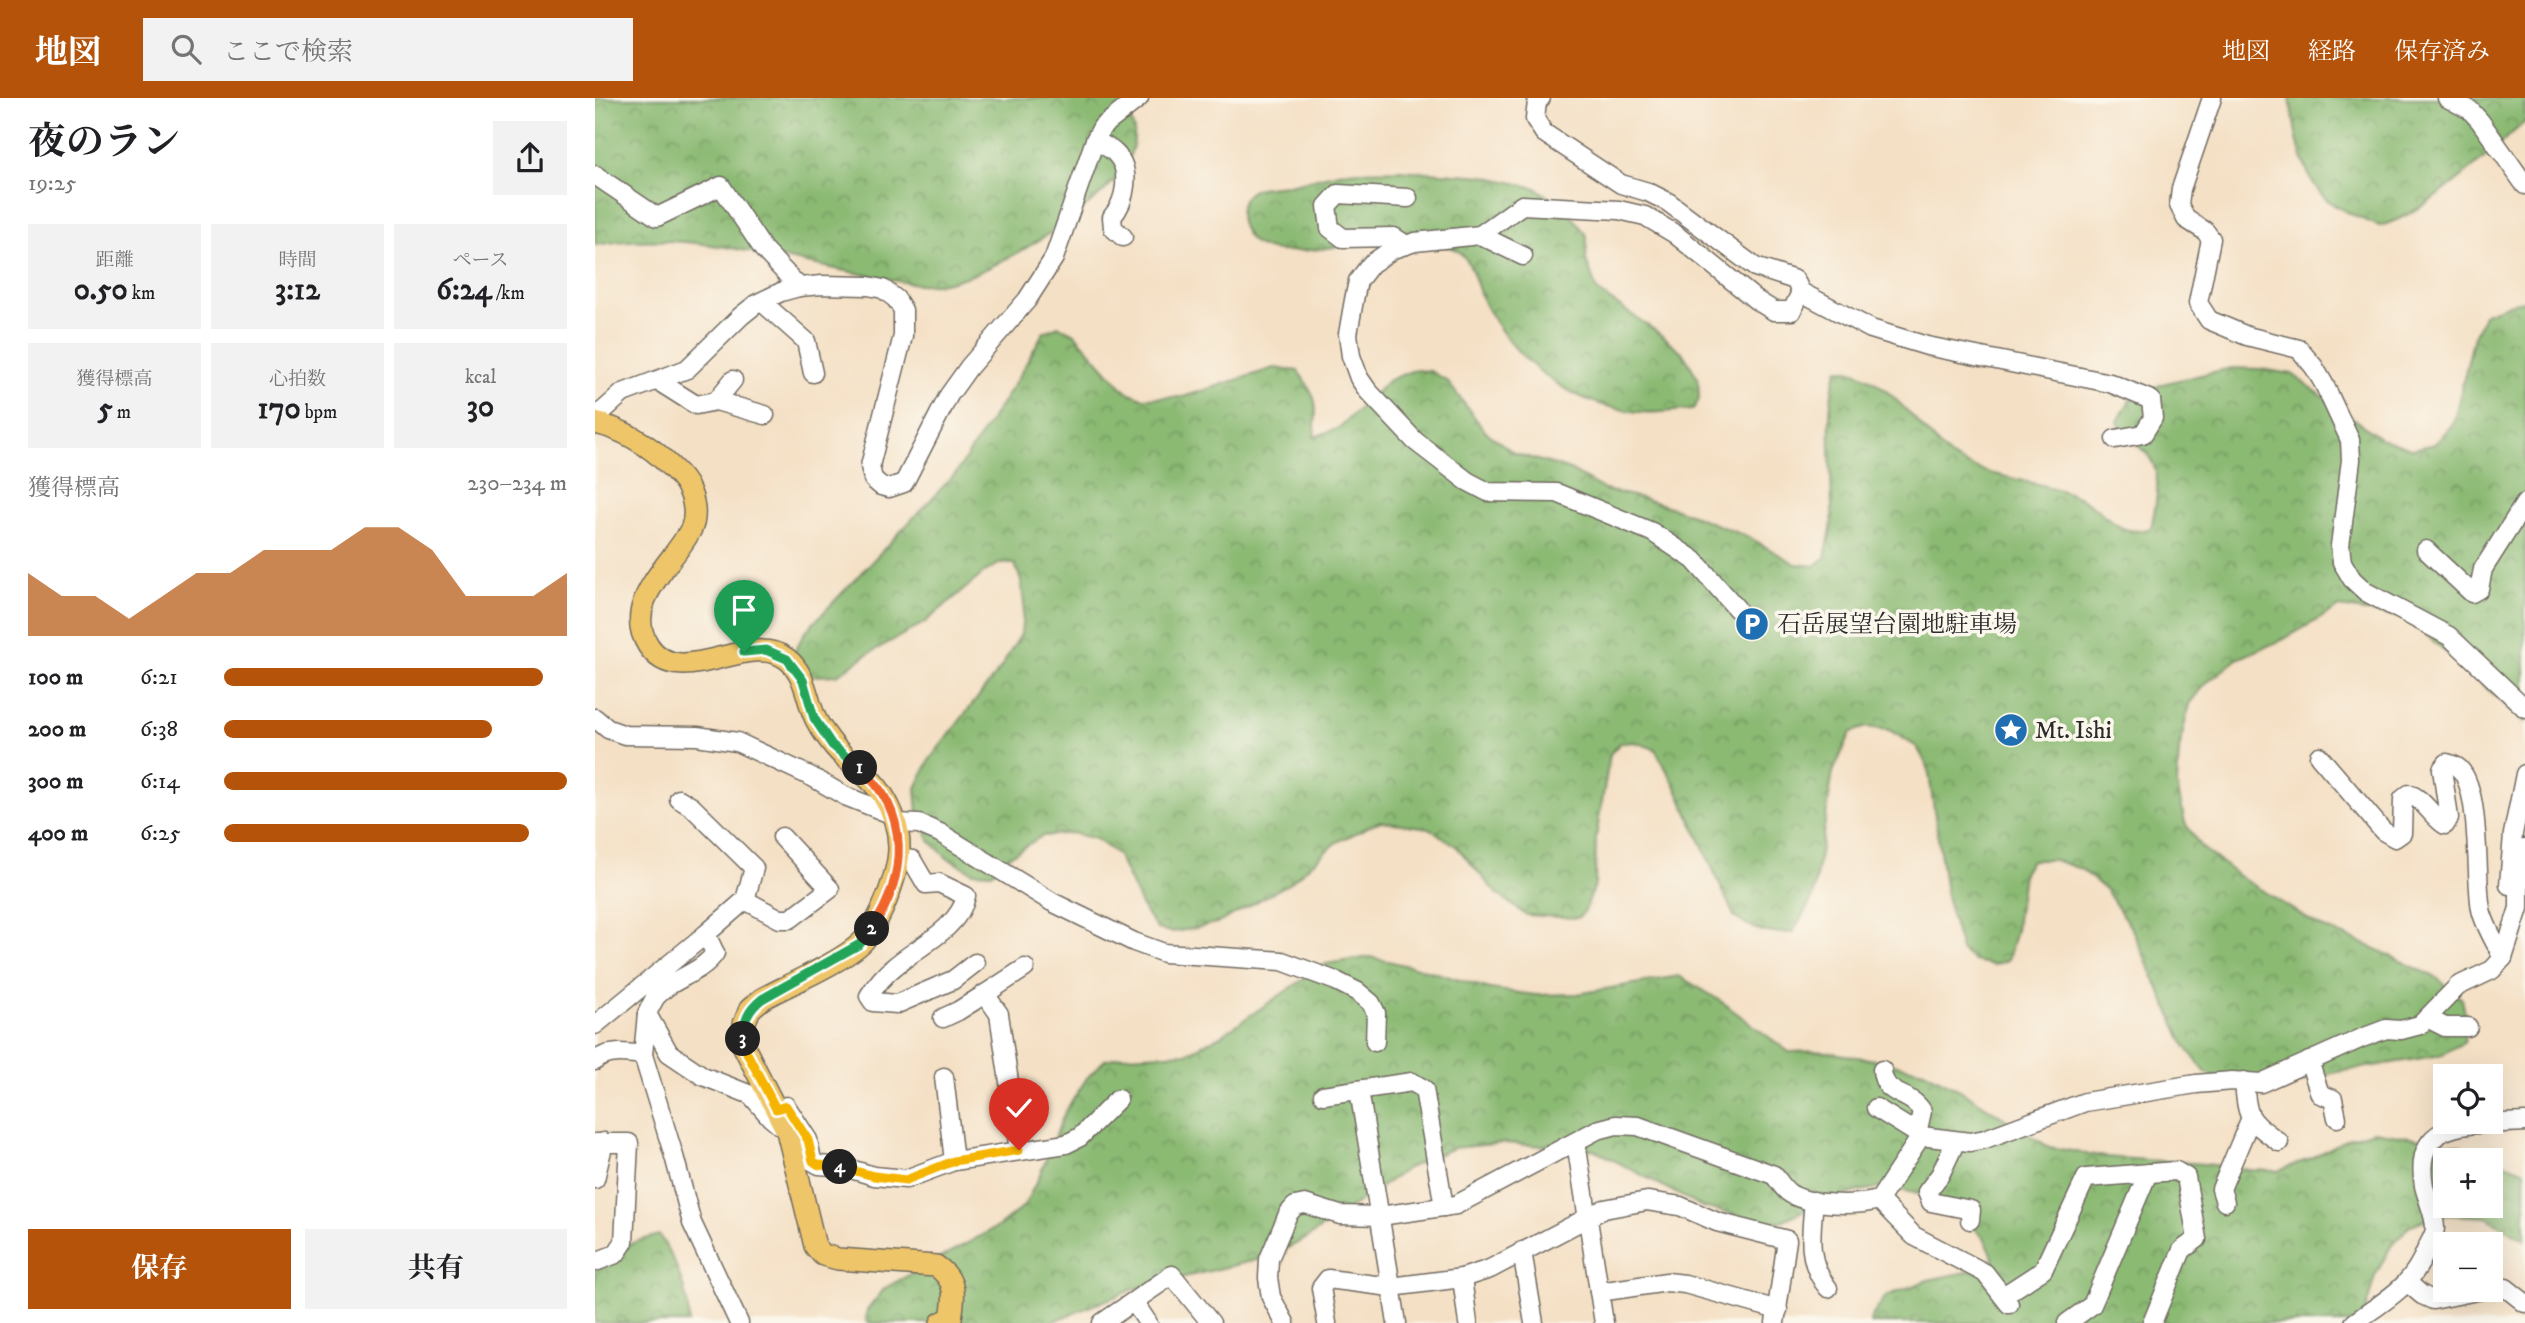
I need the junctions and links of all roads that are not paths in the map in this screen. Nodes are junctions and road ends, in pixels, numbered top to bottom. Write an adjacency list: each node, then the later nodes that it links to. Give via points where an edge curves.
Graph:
1 (1139, 98): 5 (street, via 1102,127)
2 (1541, 98): 14 (street, via 1535,119 1544,133 1621,184 1668,202 1755,267 1795,280)
3 (2212, 98): 27 (street, via 2179,205 2186,219 2211,239 2198,303 2209,320 2247,336 2299,349 2324,384 2350,440 2340,546 2352,579 2366,592 2449,636)
4 (2447, 98): 7 (street, via 2480,121)
5 (1095, 140): 10 (street, via 1121,160 1122,206 1112,217 1113,228); 13 (street, via 1055,258 1027,300 949,395 904,483 881,486 870,474 903,336 903,310 883,289)
6 (595, 175): 13 (street, via 657,217 721,186 762,249)
7 (2525, 185)
8 (1408, 198): 11 (street, via 1338,194 1327,206 1330,228 1343,238 1394,237)
9 (1480, 235): 11 (street); 12 (street); 14 (street, via 1522,205 1619,210 1645,216 1675,234 1774,311 1792,311)
10 (1123, 237)
11 (1405, 250): 26 (street, via 1371,264 1358,281 1353,300 1347,334 1359,378 1368,391 1415,441 1467,481 1487,492 1569,496 1652,532 1693,560)
12 (1523, 256)
13 (799, 287): 15 (street)
14 (1801, 292): 23 (street, via 1893,336 2110,383 2151,400 2153,418 2143,434)
15 (762, 302): 16 (street, via 806,341); 18 (street, via 741,316 687,369)
16 (813, 373)
17 (733, 380): 19 (street)
18 (658, 381): 19 (street, via 696,405); 21 (street, via 623,393)
19 (716, 401): 20 (street)
20 (765, 415)
21 (595, 418)
22 (595, 423): 32 (main road, via 613,426 661,457 689,490 692,528 642,604 641,625 648,645 661,659 681,665 766,650 787,659 803,680 814,718 832,745 868,775)
23 (2115, 439)
24 (2525, 503): 25 (street, via 2483,569 2479,589 2472,593)
25 (2426, 550)
26 (1737, 608)
27 (2525, 708)
28 (595, 718): 32 (street, via 625,735 737,742)
29 (2319, 756): 40 (street, via 2383,831 2395,838 2402,833 2403,799 2409,794 2418,797 2445,825 2449,818 2442,769 2447,763 2458,767 2472,802 2481,912)
30 (2525, 775): 38 (street, via 2509,867)
31 (679, 799): 36 (street, via 754,868)
32 (894, 819): 35 (main road); 49 (street, via 940,833 1052,902 1164,953 1282,961 1336,981 1371,1003 1376,1013)
33 (782, 837): 36 (street, via 830,889 790,919 780,919)
34 (2525, 848): 37 (street, via 2519,877)
35 (898, 858): 41 (street, via 912,860 926,884 939,883 966,896 964,910 878,982 869,996 873,1002 897,1004 953,980); 60 (main road, via 896,877 874,926 860,944 750,1009 743,1045)
36 (745, 900): 39 (street)
37 (2522, 908): 38 (street)
38 (2510, 931): 40 (street)
39 (706, 934): 44 (street, via 715,953 710,961 655,998); 47 (street)
40 (2503, 958): 46 (street, via 2492,970 2458,986)
41 (975, 963)
42 (1025, 968): 43 (street)
43 (985, 994): 45 (street); 70 (street, via 999,1014)
44 (647, 1014): 50 (street); 64 (street, via 669,1053 703,1076 751,1095)
45 (943, 1018)
46 (2427, 1018): 48 (street, via 2445,1027); 52 (street, via 2420,1025 2386,1029)
47 (595, 1024)
48 (2468, 1027)
49 (1375, 1042)
50 (643, 1055): 51 (street, via 617,1053); 94 (street, via 692,1223)
51 (595, 1061)
52 (2309, 1061): 55 (street, via 2261,1083); 61 (street, via 2320,1094 2333,1099)
53 (1882, 1070): 65 (street, via 1890,1090 1917,1103 1922,1111)
54 (944, 1077): 71 (street)
55 (2244, 1082): 62 (street); 66 (street, via 2196,1084 2085,1102 1985,1139)
56 (1359, 1090): 57 (street); 77 (street, via 1412,1082 1424,1089); 79 (street)
57 (1323, 1095)
58 (1118, 1099): 70 (street, via 1066,1144)
59 (1876, 1108): 65 (street)
60 (776, 1109): 64 (main road); 71 (street, via 786,1106 819,1165 906,1180)
61 (2337, 1118)
62 (2251, 1120): 68 (street); 76 (street, via 2221,1189)
63 (2525, 1122): 84 (street, via 2465,1124 2443,1130 2430,1143 2424,1157 2424,1184 2435,1229)
64 (787, 1131): 93 (main road, via 815,1246 823,1255 838,1259 936,1266 947,1273 953,1288)
65 (1919, 1135): 66 (street); 74 (street)
66 (1956, 1141): 78 (street, via 1927,1192 1931,1202)
67 (1576, 1142): 75 (street, via 1616,1125 1638,1126 1773,1175 1788,1192); 77 (street); 80 (street)
68 (2279, 1142)
69 (600, 1143): 73 (street); 82 (street, via 629,1143 624,1242 617,1254)
70 (1019, 1150): 71 (street)
71 (954, 1161)
72 (2148, 1173): 74 (street, via 2086,1178 2043,1270 2006,1300 1985,1273 1914,1236); 104 (street, via 2092,1305); 105 (street, via 2176,1171 2186,1177 2197,1239 2182,1250)
73 (595, 1179)
74 (1879, 1200): 75 (street, via 1864,1204)
75 (1814, 1201): 86 (street, via 1810,1244 1819,1277)
76 (2225, 1202)
77 (1444, 1208): 79 (street)
78 (1972, 1210)
79 (1380, 1216): 85 (street); 98 (street, via 1341,1215 1305,1204 1295,1206 1269,1259 1271,1297)
80 (1588, 1218): 81 (street); 88 (street); 92 (street, via 1604,1209 1647,1202 1680,1206 1717,1222 1787,1240)
81 (1522, 1251): 83 (street); 102 (street)
82 (595, 1262)
83 (1462, 1278): 85 (street); 101 (street)
84 (2409, 1283): 89 (street); 106 (street)
85 (1391, 1287): 99 (street, via 1328,1279 1321,1288); 100 (street)
86 (1828, 1288)
87 (2503, 1288): 91 (street)
88 (1599, 1292): 92 (street, via 1667,1282 1685,1284); 103 (street)
89 (2433, 1300)
90 (1133, 1302): 95 (street); 96 (street); 97 (street, via 1172,1275)
91 (2525, 1303)
92 (1777, 1317)
93 (948, 1321)
94 (739, 1323)
95 (1102, 1323)
96 (1148, 1323)
97 (1211, 1323)
98 (1285, 1323)
99 (1327, 1323)
100 (1397, 1323)
101 (1468, 1323)
102 (1534, 1323)
103 (1604, 1323)
104 (2067, 1323)
105 (2153, 1323)
106 (2354, 1323)

